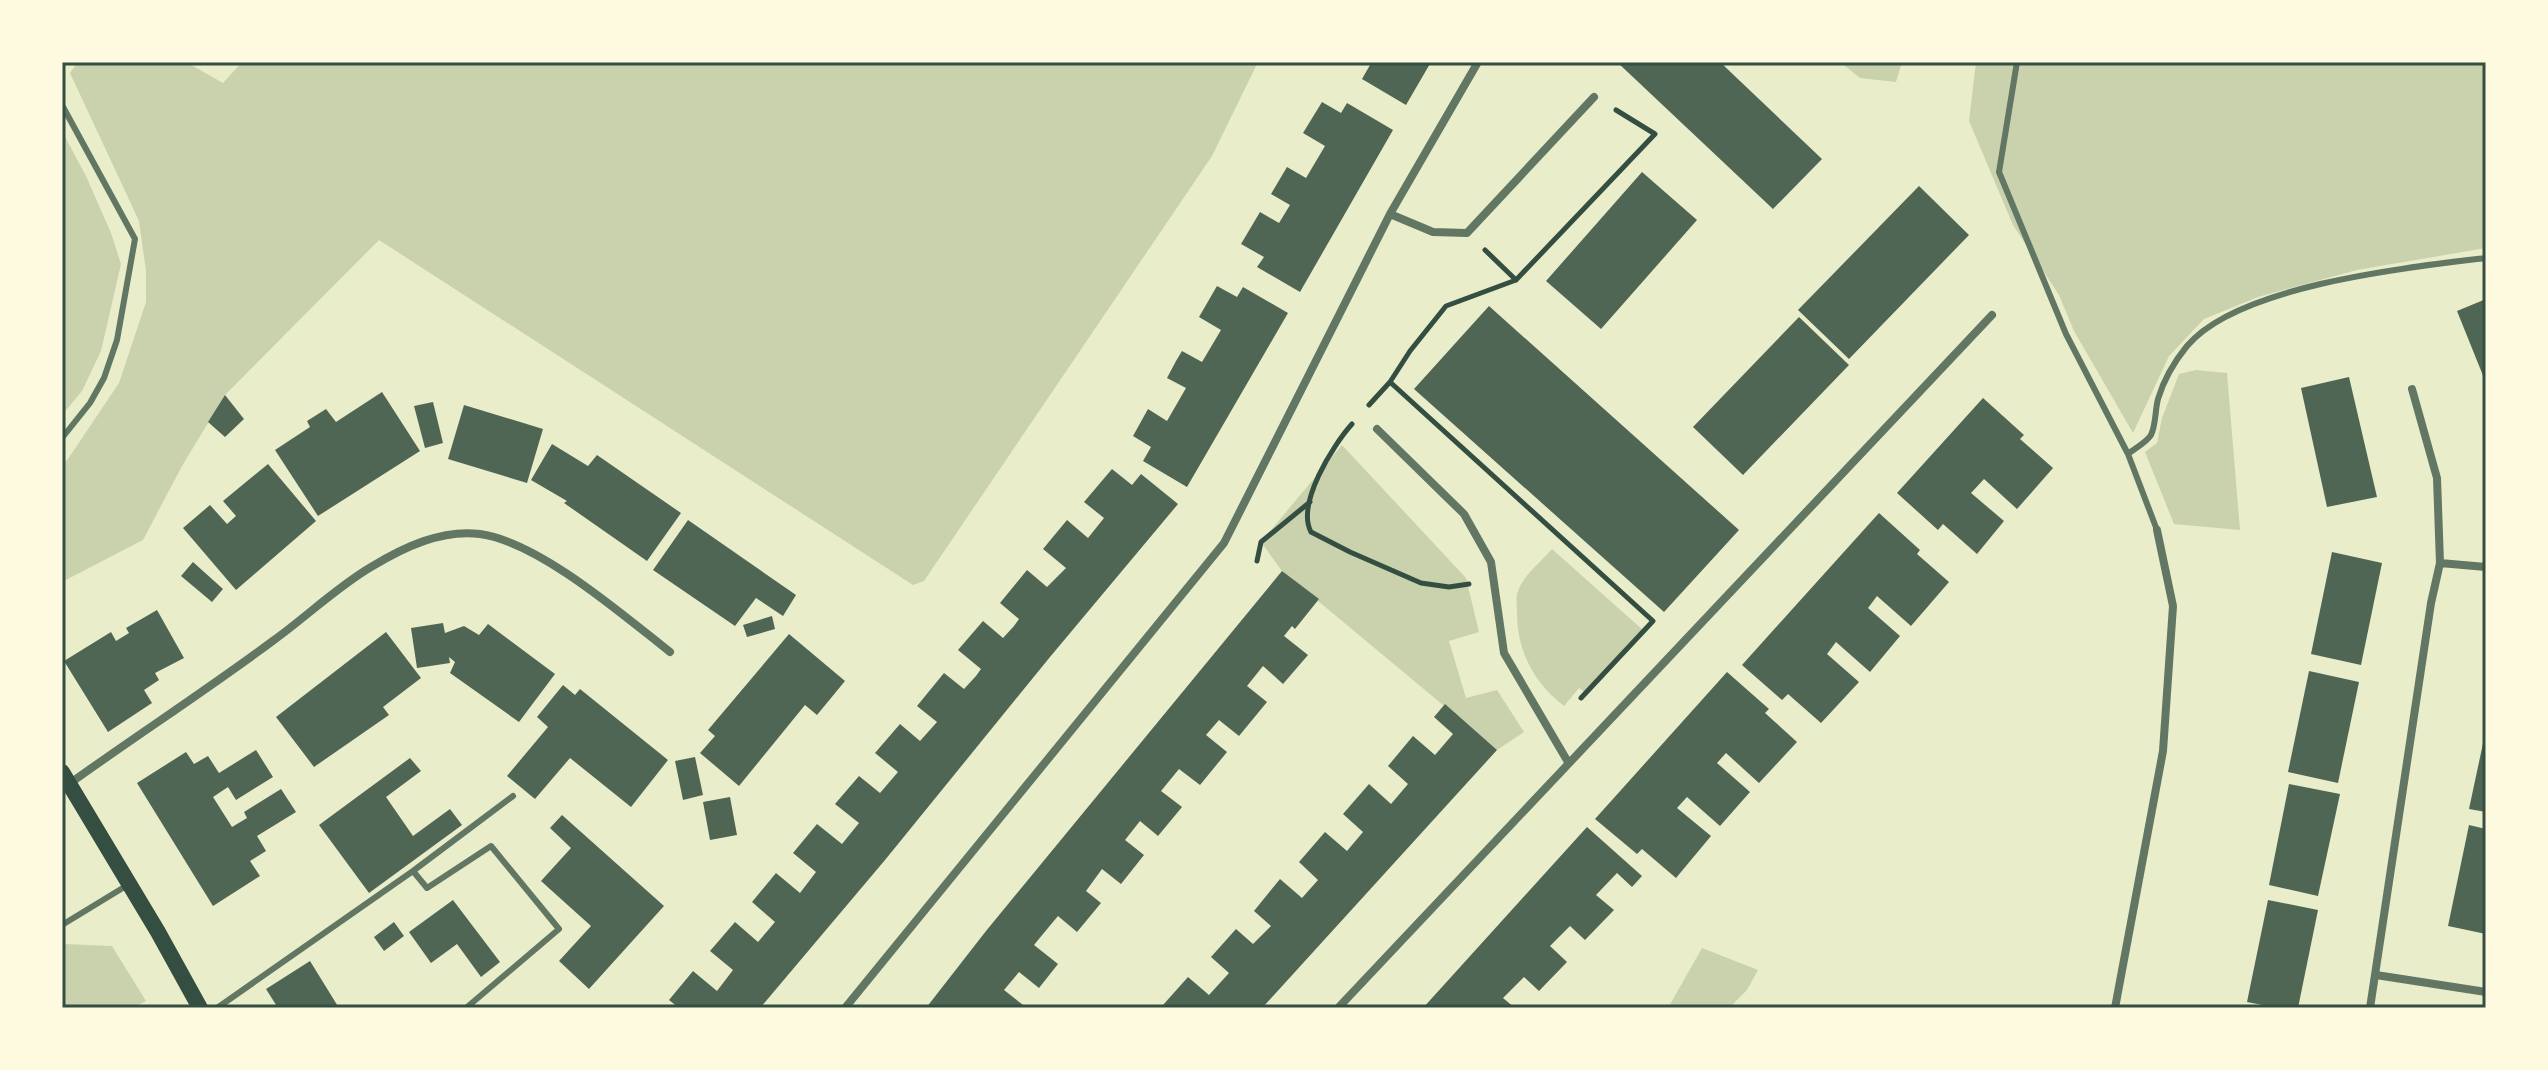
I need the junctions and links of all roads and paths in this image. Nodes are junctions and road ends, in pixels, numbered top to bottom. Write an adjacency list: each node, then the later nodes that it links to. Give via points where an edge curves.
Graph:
1 (1478, 62): 5 (street)
2 (2017, 62): 14 (lane, via 1999,172 2066,334)
3 (1594, 97): 6 (street); 8 (path, via 1655,134)
4 (62, 105): 13 (lane, via 135,239 117,340 104,378)
5 (1390, 214): 6 (street, via 1433,232); 34 (street, via 1224,543)
6 (1467, 233): 8 (path)
7 (2486, 258): 14 (lane, via 2330,282 2247,307 2220,321 2189,343 2169,370 2150,436)
8 (1516, 280): 10 (path, via 1446,306)
9 (1992, 315): 23 (street)
10 (1390, 382): 15 (path, via 1340,437); 22 (path, via 1653,621)
11 (2412, 389): 18 (street, via 2437,478)
12 (1377, 429): 20 (street, via 1464,514 1491,562)
13 (62, 438)
14 (2128, 454): 16 (lane)
15 (1310, 502): 17 (path, via 1261,542); 20 (path, via 1311,532 1421,583 1449,587)
16 (2157, 530): 36 (street, via 2173,606 2163,751)
17 (1257, 561)
18 (2440, 563): 19 (street); 29 (street)
19 (2486, 567)
20 (1493, 580): 23 (street, via 1504,653)
21 (670, 652): 24 (street, via 606,601 528,550 483,535 454,533 370,567 273,641)
22 (1581, 698)
23 (1568, 762): 35 (street)
24 (66, 778): 27 (main road)
25 (513, 796): 26 (lane)
26 (413, 871): 32 (lane); 33 (lane, via 427,888 491,846 559,929)
27 (129, 884): 28 (lane); 31 (main road)
28 (62, 925)
29 (2376, 975): 30 (street); 37 (street)
30 (2486, 992)
31 (200, 1008)
32 (217, 1008)
33 (466, 1008)
34 (845, 1008)
35 (1338, 1008)
36 (2115, 1008)
37 (2370, 1008)

